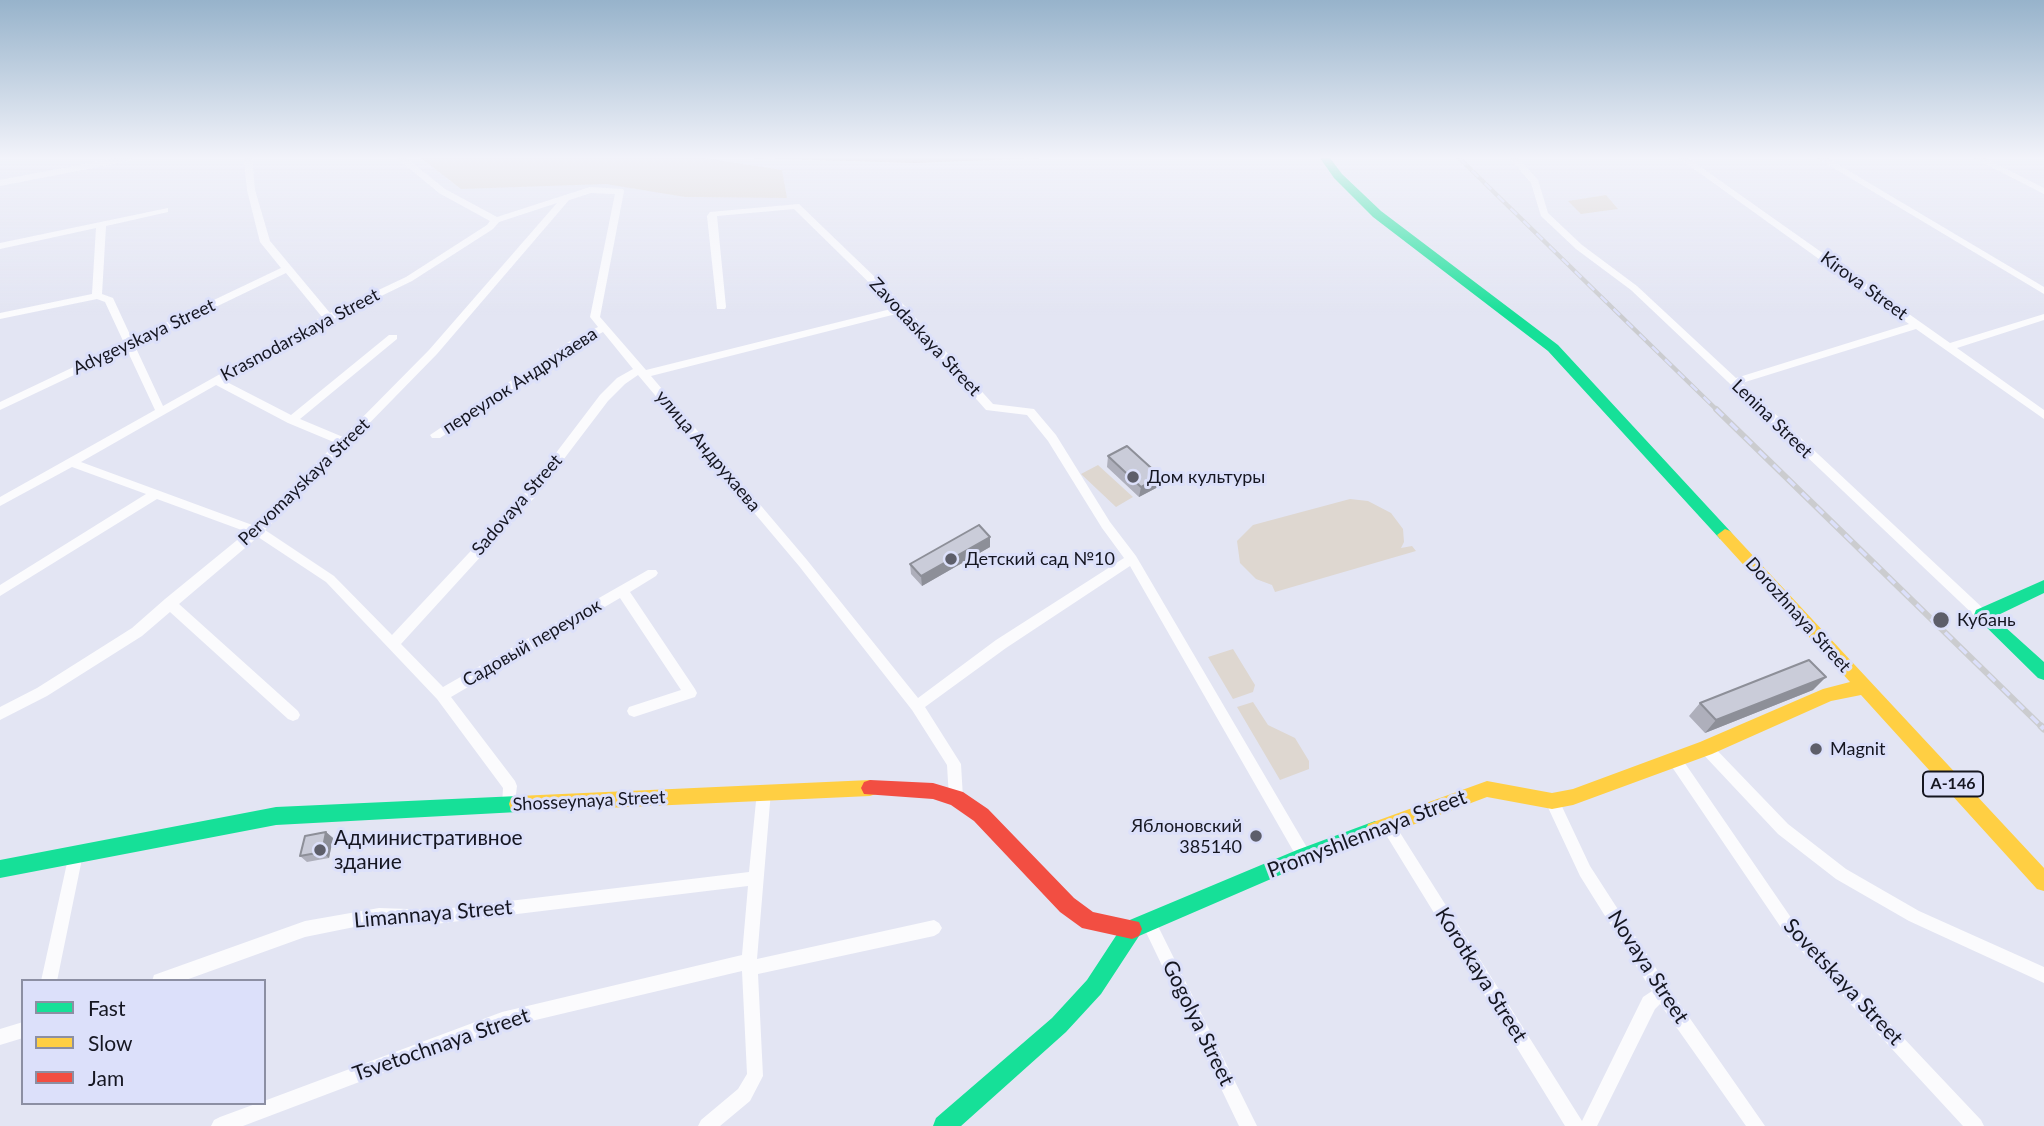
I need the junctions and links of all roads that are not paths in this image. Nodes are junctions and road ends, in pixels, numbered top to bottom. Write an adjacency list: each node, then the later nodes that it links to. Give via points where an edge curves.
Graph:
1 (163, 211): 14 (street)
2 (257, 211): 16 (street, via 265,242)
3 (478, 211): 13 (street)
4 (529, 211): 13 (street, улица Андрухаева)
5 (556, 211): 37 (street, Pervomayskaya Street, via 433,352)
6 (616, 211): 25 (street, улица Андрухаева, via 595,317)
7 (725, 211): 19 (street, Zavodaskaya Street, via 712,216)
8 (801, 211): 20 (street, Zavodaskaya Street)
9 (1543, 211): 31 (street, Lenina Street)
10 (1757, 211): 24 (street, Kirova Street)
11 (1909, 211): 17 (street)
12 (1383, 212): 51 (main road, Dorozhnaya Street / А-146, via 1487,283 1544,329 1553,348)
13 (496, 220): 23 (street, Krasnodarskaya Street, via 409,279)
14 (101, 225): 15 (street); 18 (street)
15 (0, 246)
16 (287, 269): 23 (street); 27 (street, Adygeyskaya Street)
17 (2044, 291)
18 (97, 296): 21 (street); 27 (street, via 109,300)
19 (721, 307)
20 (902, 309): 29 (street, Sadovaya Street); 42 (street, Zavodaskaya Street, via 990,407 1030,412)
21 (0, 316)
22 (2044, 317): 28 (street)
23 (328, 318): 30 (street, Krasnodarskaya Street)
24 (1917, 325): 28 (street, Kirova Street); 31 (street)
25 (605, 327): 29 (street, улица Андрухаева); 36 (street, переулок Андрухаева)
26 (393, 337): 35 (street)
27 (131, 343): 32 (street, Adygeyskaya Street); 33 (street)
28 (1949, 347): 34 (street, Kirova Street)
29 (642, 372): 49 (street, Sadovaya Street, via 621,381 604,398 531,494); 53 (street, улица Андрухаева)
30 (215, 380): 33 (street, Krasnodarskaya Street); 35 (street)
31 (1734, 382): 48 (street, Lenina Street)
32 (0, 406)
33 (160, 410): 38 (street, Krasnodarskaya Street)
34 (2044, 415)
35 (292, 419): 37 (street)
36 (436, 435)
37 (346, 443): 41 (street, Pervomayskaya Street)
38 (73, 463): 39 (street); 40 (street, Krasnodarskaya Street)
39 (157, 493): 41 (street); 46 (street)
40 (0, 502)
41 (257, 531): 47 (street, Pervomayskaya Street); 49 (street, via 330,579)
42 (1132, 559): 53 (street, via 1001,644); 65 (street, Zavodaskaya Street)
43 (652, 573): 45 (street, Садовый переулок)
44 (2044, 586): 48 (main road)
45 (622, 590): 52 (street, Садовый переулок); 54 (street, via 690,693)
46 (0, 591)
47 (169, 603): 55 (street, Pervomayskaya Street, via 137,632); 56 (street)
48 (1982, 615): 50 (main road, Lenina Street)
49 (393, 643): 52 (street)
50 (2044, 673)
51 (1863, 687): 57 (main road, Promyshlennaya Street, via 1829,694); 68 (main road, Dorozhnaya Street / А-146)
52 (442, 695): 62 (street, via 509,786)
53 (917, 706): 60 (street, улица Андрухаева, via 954,764)
54 (634, 711)
55 (0, 714)
56 (293, 715)
57 (1706, 748): 58 (main road, Promyshlennaya Street); 73 (street, via 1783,830 1841,874 1914,916)
58 (1675, 760): 61 (main road, Promyshlennaya Street); 86 (street, Sovetskaya Street, via 1789,927)
59 (764, 791): 60 (main road, Shosseynaya Street, via 894,787); 62 (main road, Shosseynaya Street); 67 (street)
60 (956, 798): 71 (main road, Shosseynaya Street, via 981,815 1067,905 1089,921)
61 (1552, 801): 63 (main road, Promyshlennaya Street, via 1487,789); 76 (street, Novaya Street, via 1579,861)
62 (509, 805): 64 (main road, Shosseynaya Street, via 276,816)
63 (1387, 825): 65 (main road, Promyshlennaya Street); 83 (street, Korotkaya Street)
64 (76, 854): 66 (main road, Shosseynaya Street); 74 (street)
65 (1304, 856): 69 (main road, Promyshlennaya Street)
66 (0, 869)
67 (755, 878): 72 (street); 75 (street, Limannaya Street, via 435,917 379,915 306,929)
68 (2044, 882)
69 (1148, 921): 71 (main road, Promyshlennaya Street); 82 (street, Gogolya Street)
70 (934, 928): 72 (street, Tsvetochnaya Street)
71 (1132, 929): 79 (main road, via 1077,1006)
72 (750, 964): 80 (street, Tsvetochnaya Street, via 502,1020); 81 (street, via 755,1076 744,1095)
73 (2044, 975)
74 (49, 979)
75 (166, 979)
76 (1662, 993): 84 (street, via 1649,1003); 85 (street, Novaya Street)
77 (21, 1031): 78 (street)
78 (0, 1037)
79 (950, 1124)
80 (220, 1126)
81 (707, 1126)
82 (1248, 1126)
83 (1575, 1126)
84 (1588, 1126)
85 (1756, 1126)
86 (1975, 1126)

